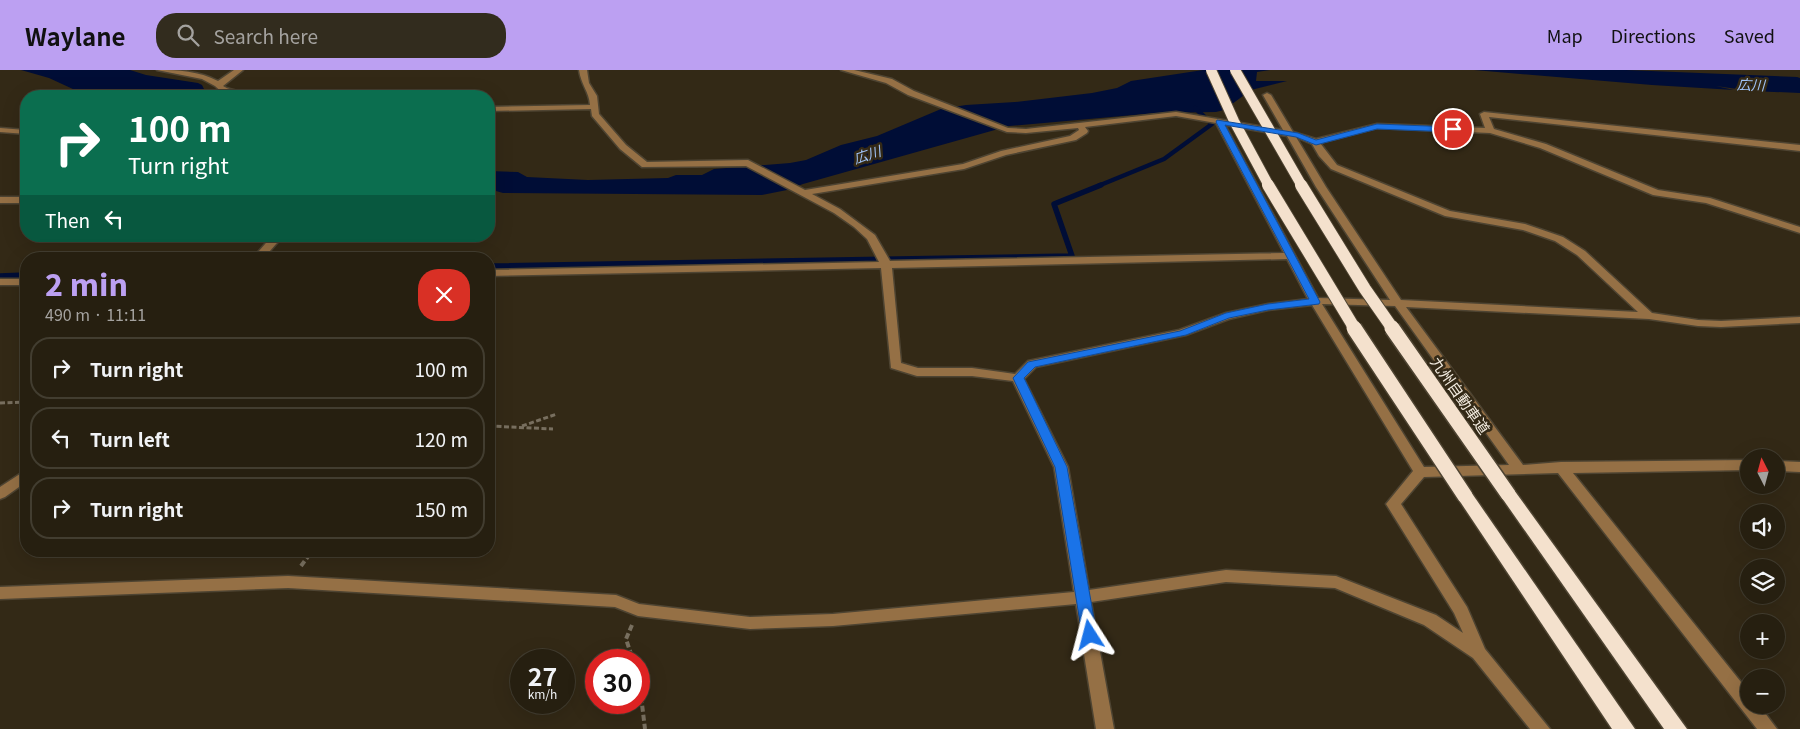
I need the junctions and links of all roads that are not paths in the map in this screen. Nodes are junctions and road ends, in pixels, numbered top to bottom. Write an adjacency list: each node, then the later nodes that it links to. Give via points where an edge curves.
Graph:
1 (161, 70): 7 (street, via 204,77)
2 (240, 70): 7 (street)
3 (583, 70): 10 (street)
4 (845, 70): 13 (street, via 890,81 942,106 1007,130)
5 (1211, 70): 49 (highway, bridge, via 1254,158 1306,251)
6 (1234, 70): 50 (highway, 九州自動車道, bridge, via 1365,289)
7 (219, 85): 8 (street)
8 (224, 90)
9 (1267, 95): 17 (street)
10 (594, 107): 11 (street); 20 (street, via 623,147 645,165 748,163)
11 (495, 109)
12 (1219, 122): 13 (street, via 1176,114); 17 (street); 26 (street)
13 (1080, 125): 20 (street, via 1084,131 1073,138 1004,153 964,166)
14 (0, 130): 16 (street)
15 (1490, 131): 18 (street, via 1377,126); 19 (street, via 1484,114); 23 (street, via 1543,146 1656,193 1707,200)
16 (20, 132)
17 (1289, 134): 18 (street); 32 (street)
18 (1316, 142): 33 (street, via 1334,167 1448,214 1525,227 1559,238 1581,253)
19 (1800, 148)
20 (800, 192): 27 (street, via 858,225 871,237)
21 (0, 200): 22 (street)
22 (20, 200)
23 (1800, 230)
24 (273, 242): 25 (street)
25 (263, 252)
26 (1291, 256): 27 (street); 31 (street)
27 (886, 264): 28 (street); 35 (street, via 895,365 918,372 972,372)
28 (495, 273)
29 (0, 282): 30 (street)
30 (20, 282)
31 (1315, 302): 32 (street); 35 (street, via 1234,314 1182,333 1032,364); 41 (street)
32 (1398, 303): 33 (street); 40 (street)
33 (1649, 316): 34 (street, via 1721,324)
34 (1800, 320)
35 (1018, 378): 45 (street, via 1061,467)
36 (1740, 465): 38 (street)
37 (1785, 466): 39 (street)
38 (1562, 467): 40 (street); 51 (street)
39 (1800, 467)
40 (1519, 468): 41 (street)
41 (1420, 472): 46 (street, via 1393,504 1461,612)
42 (20, 479): 43 (street)
43 (0, 494)
44 (0, 593): 45 (street, via 288,582 616,601 638,610 750,623 832,620)
45 (1083, 597): 46 (street, via 1226,576 1336,582 1430,620); 47 (street)
46 (1479, 653): 48 (street)
47 (1105, 729)
48 (1541, 729)
49 (1624, 729)
50 (1676, 729)
51 (1768, 729)

